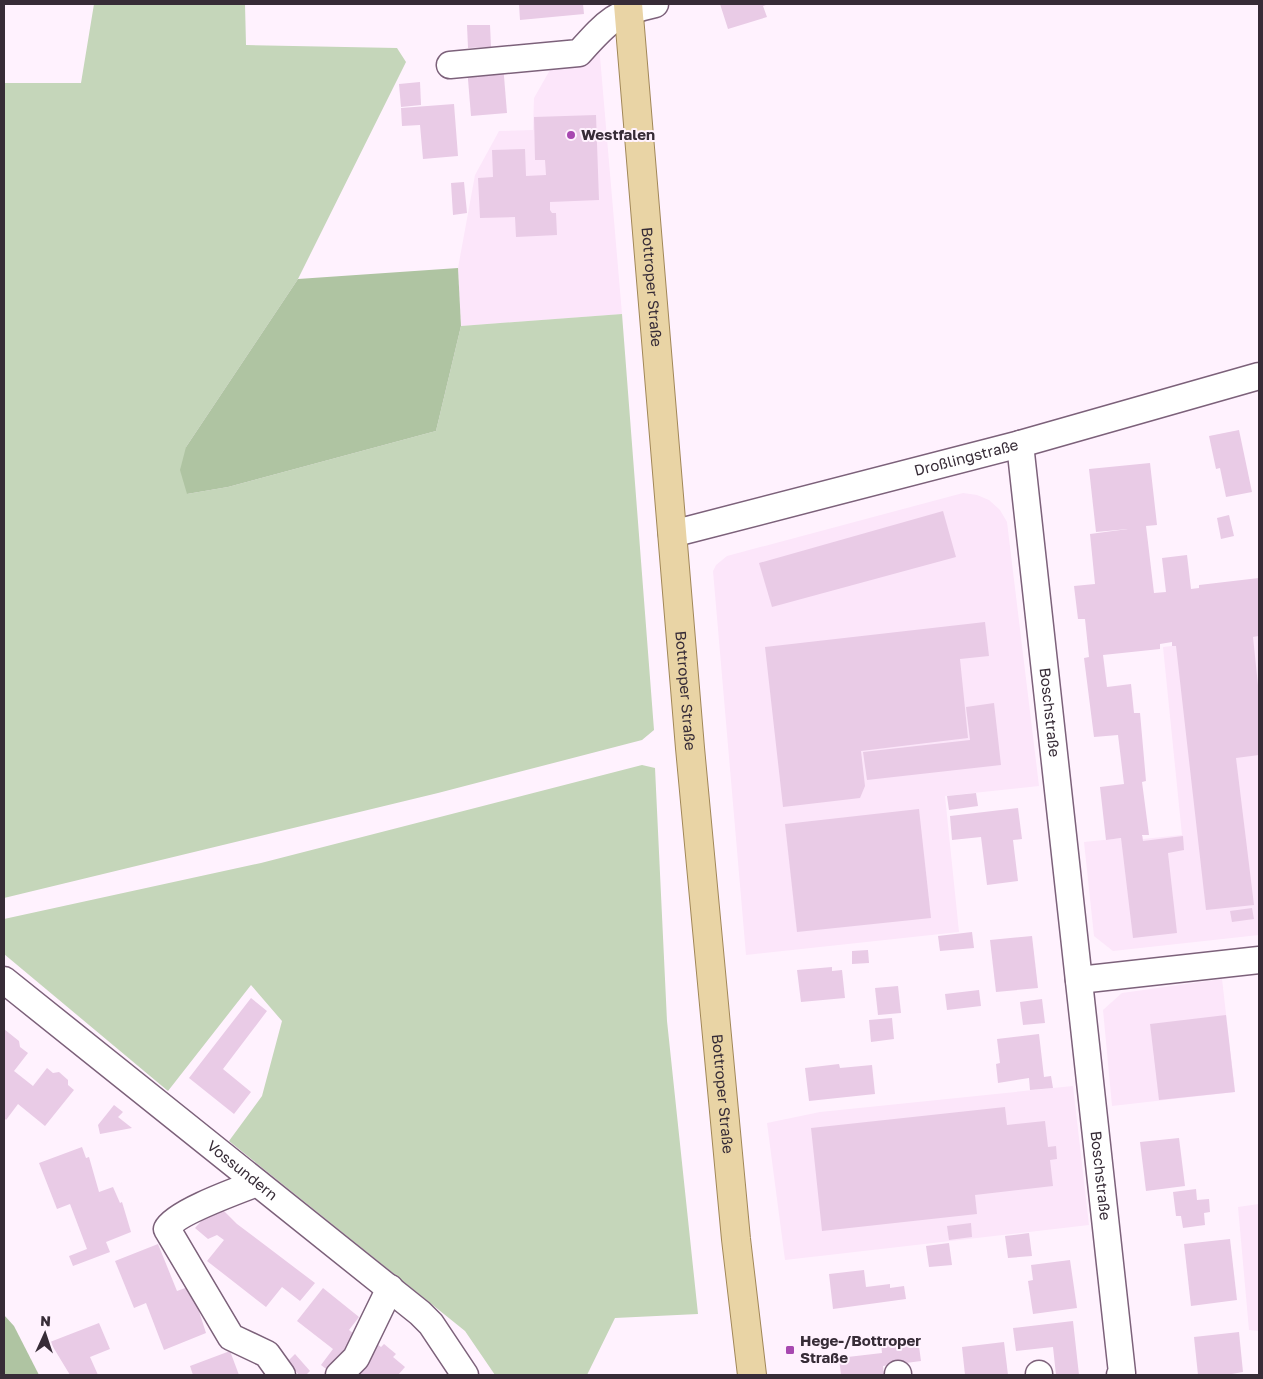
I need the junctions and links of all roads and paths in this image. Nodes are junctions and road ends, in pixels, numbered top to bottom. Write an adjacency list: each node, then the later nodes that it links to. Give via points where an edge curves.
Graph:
1 (656, 4): 2 (street)
2 (628, 7): 3 (street, via 604,25 579,53); 6 (main road, Bottroper Straße)
3 (450, 66)
4 (1259, 376): 5 (street, Droßlingstraße)
5 (1020, 444): 6 (street, Droßlingstraße); 9 (street, Boschstraße)
6 (672, 534): 16 (main road, Bottroper Straße, via 715,1021)
7 (1259, 960): 9 (street)
8 (4, 980): 10 (street, Vossundern)
9 (1079, 980): 12 (street, Boschstraße)
10 (257, 1183): 11 (street, Vossundern); 13 (street, via 190,1211 166,1228 231,1337 267,1354)
11 (390, 1288): 14 (street, via 356,1358); 15 (street, Vossundern, via 431,1324)
12 (1121, 1374)
13 (282, 1375)
14 (339, 1375)
15 (465, 1375)
16 (752, 1375)

